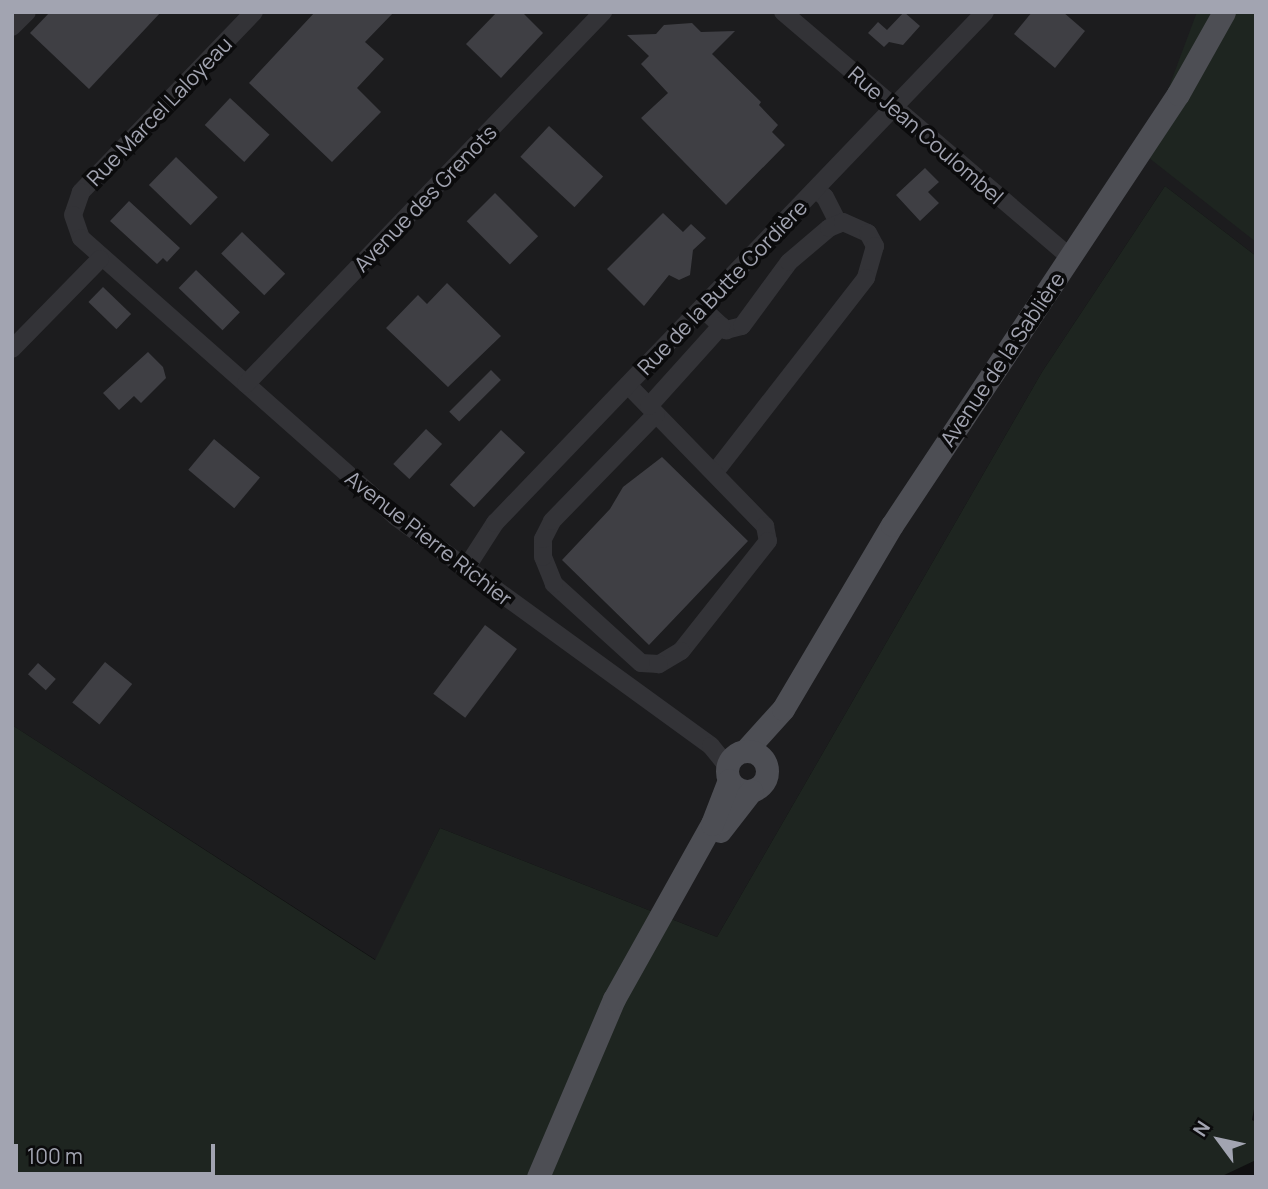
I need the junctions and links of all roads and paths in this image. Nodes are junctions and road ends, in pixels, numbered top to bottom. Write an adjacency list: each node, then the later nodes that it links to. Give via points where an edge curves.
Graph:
1 (27, 12): 7 (street)
2 (254, 12): 10 (street, Rue Marcel Laloyeau, via 81,192)
3 (603, 12): 17 (street, Avenue des Grenots)
4 (783, 12): 8 (street, Rue Jean Coulombel)
5 (985, 12): 8 (street, Rue de la Butte Cordière)
6 (1224, 12): 12 (main road, Avenue de la Sablière, via 1178,94)
7 (12, 27)
8 (894, 109): 9 (street, Rue de la Butte Cordière); 12 (street, Rue Jean Coulombel)
9 (816, 190): 11 (street); 14 (street, Rue de la Butte Cordière)
10 (73, 215): 13 (street, Avenue Pierre Richier, via 81,238)
11 (838, 224): 15 (street, via 789,262 752,318 742,326 726,330); 20 (street, via 857,225 868,233 874,246 866,278)
12 (1070, 257): 22 (main road, Avenue de la Sablière, via 892,525 783,709)
13 (100, 258): 16 (street); 17 (street, Avenue Pierre Richier)
14 (702, 308): 15 (street); 18 (street, Rue de la Butte Cordière)
15 (721, 326): 19 (street)
16 (12, 349)
17 (246, 384): 21 (street, Avenue Pierre Richier, via 396,517)
18 (628, 385): 19 (street); 21 (street, Rue de la Butte Cordière, via 495,523)
19 (653, 410): 20 (street); 20 (street, via 552,521 543,539 543,557 554,584 641,663 659,664 681,651 768,541 765,526)
20 (714, 473)
21 (466, 568): 22 (street, Avenue Pierre Richier)
22 (740, 763): 23 (main road, via 738,789); 23 (main road, via 765,780); 24 (main road, via 712,824 614,999)
23 (751, 791): 25 (main road, via 721,828 650,955)
24 (538, 1177)
25 (553, 1177)

